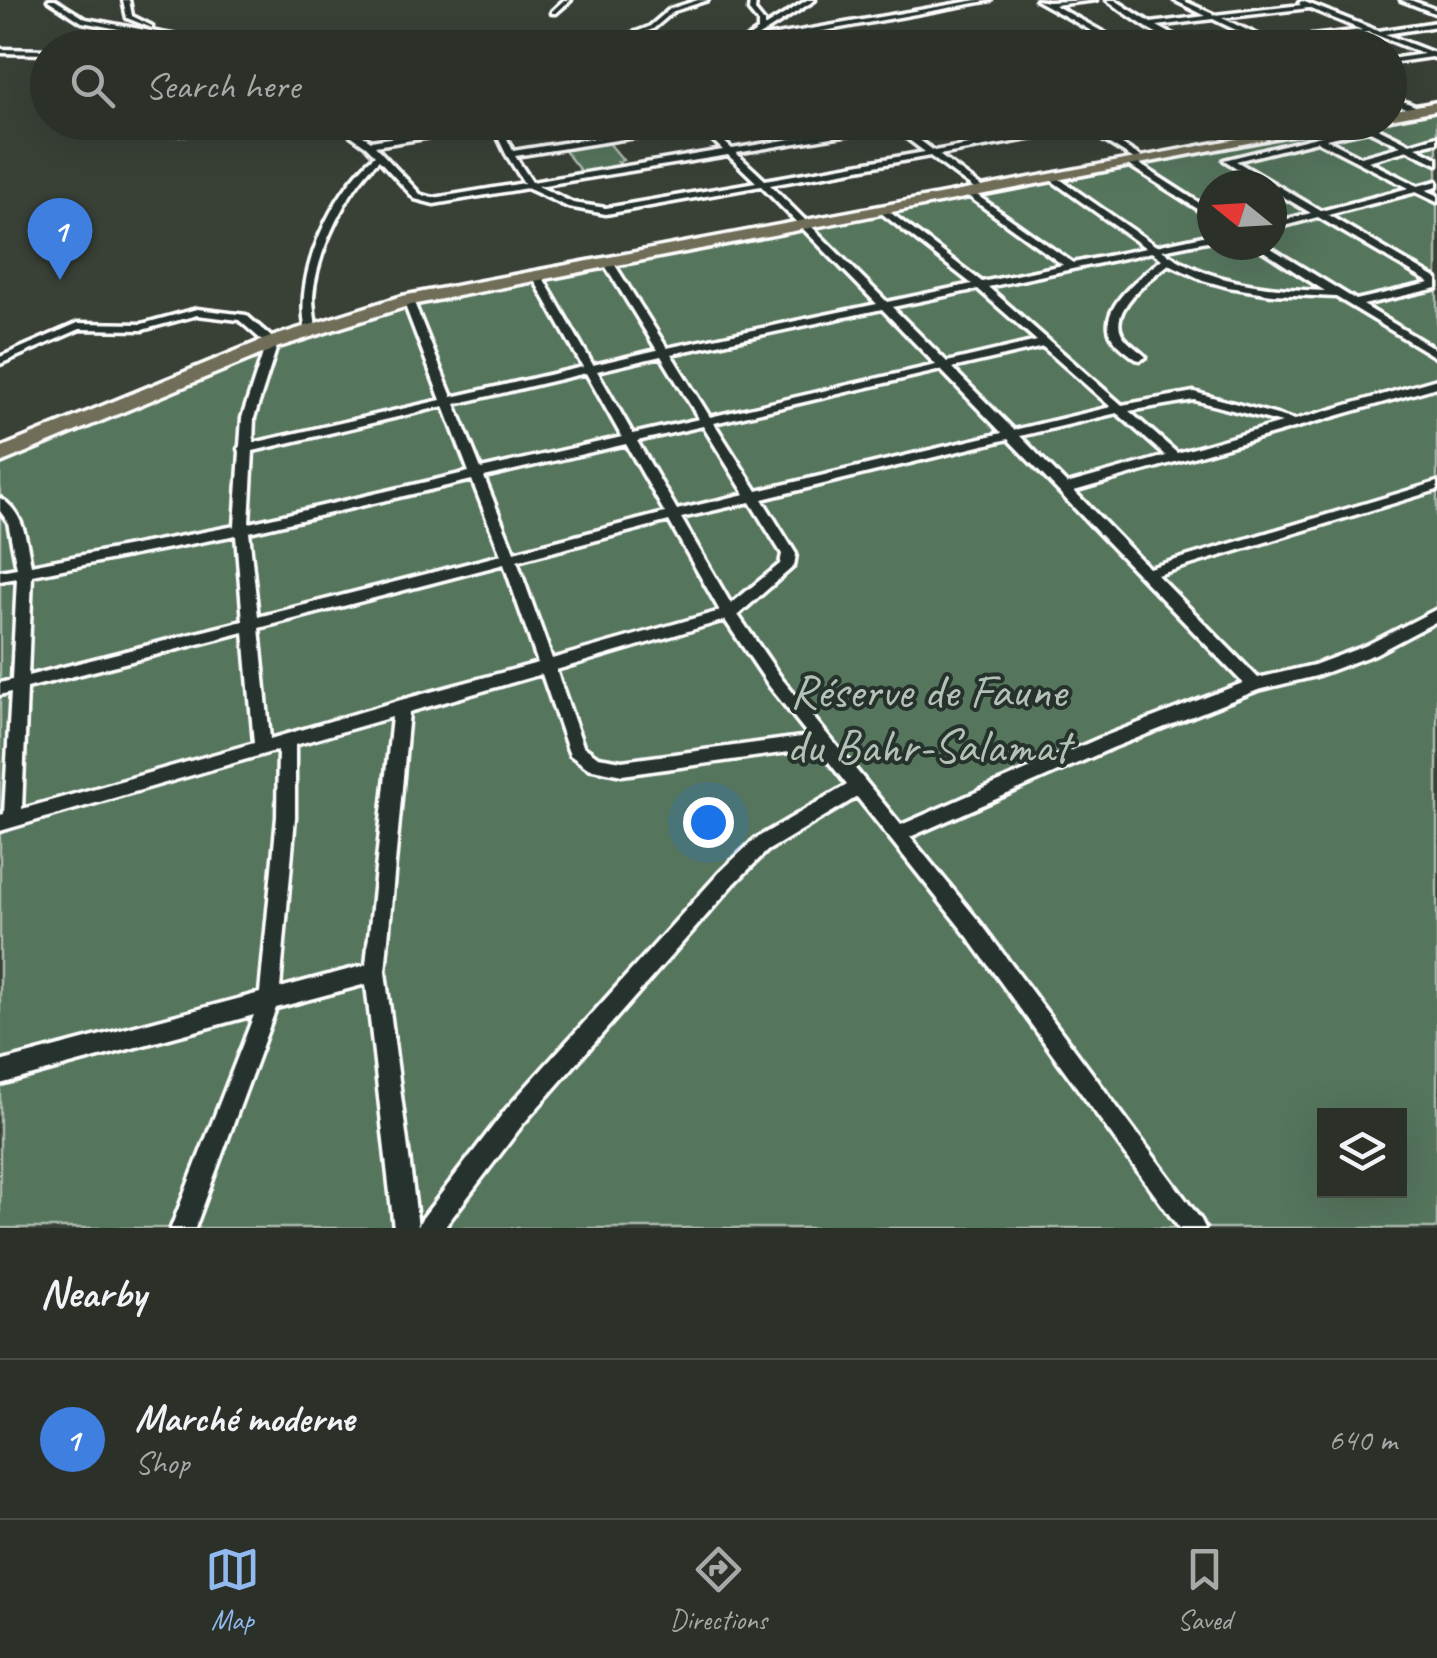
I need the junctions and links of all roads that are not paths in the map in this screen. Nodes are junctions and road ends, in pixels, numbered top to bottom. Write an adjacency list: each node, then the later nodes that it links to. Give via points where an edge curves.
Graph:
1 (50, 0): 25 (street, via 84,21)
2 (126, 0): 26 (street, via 129,17)
3 (568, 0): 18 (street)
4 (705, 0): 27 (street, via 672,10)
5 (753, 0): 28 (street)
6 (812, 0): 20 (street)
7 (924, 0): 21 (street)
8 (988, 0): 21 (street)
9 (1093, 0): 15 (street)
10 (1110, 0): 24 (street)
11 (1177, 0): 22 (street)
12 (1295, 0): 17 (street)
13 (1360, 0): 16 (street)
14 (1404, 0): 19 (street)
15 (1044, 2): 32 (street)
16 (1338, 2)
17 (1310, 6): 22 (street); 35 (street)
18 (554, 12)
19 (1437, 12)
20 (790, 13): 29 (street); 30 (street)
21 (892, 16): 31 (street)
22 (1217, 18): 24 (street); 34 (street)
23 (1437, 24): 36 (street)
24 (1150, 26): 33 (street)
25 (133, 30)
26 (159, 30)
27 (646, 30)
28 (762, 30)
29 (765, 30)
30 (787, 30)
31 (810, 30)
32 (1096, 30)
33 (1158, 30)
34 (1242, 30)
35 (1369, 30)
36 (1390, 30)
37 (1407, 45): 40 (street)
38 (0, 51): 39 (street)
39 (30, 52)
40 (1435, 56): 41 (street)
41 (1407, 59)
42 (1437, 139): 57 (street)
43 (363, 140): 56 (street)
44 (394, 140): 56 (street)
45 (503, 140): 61 (street)
46 (599, 140): 61 (street)
47 (717, 140): 59 (street)
48 (799, 140): 59 (street)
49 (915, 140): 60 (street)
50 (1003, 140): 60 (street)
51 (1105, 140): 64 (street)
52 (1256, 140): 58 (street); 64 (main road)
53 (1315, 140): 58 (street)
54 (1321, 140): 63 (street)
55 (1392, 140): 57 (street)
56 (369, 144): 62 (street)
57 (1408, 148): 63 (street); 65 (street)
58 (1274, 150): 66 (street, via 1228,160)
59 (729, 152): 68 (street); 70 (street)
60 (934, 153): 68 (street); 72 (street)
61 (510, 154): 70 (street)
62 (379, 156): 70 (street, via 427,200); 93 (street, via 351,186 332,224 308,296)
63 (1361, 160): 71 (street)
64 (1136, 161): 67 (main road); 75 (street)
65 (1437, 162)
66 (1245, 170)
67 (1054, 178): 72 (main road); 81 (street)
68 (762, 184): 70 (street, via 606,211 571,205); 79 (street)
69 (1437, 184): 71 (street)
70 (530, 186)
71 (1417, 190): 74 (street); 77 (street)
72 (976, 192): 76 (main road); 85 (street)
73 (1287, 195): 77 (street)
74 (1437, 199)
75 (1197, 205)
76 (883, 210): 79 (main road); 88 (street)
77 (1321, 215): 78 (street); 87 (street)
78 (1287, 223)
79 (806, 224): 84 (main road); 92 (street)
80 (1197, 240): 81 (street)
81 (1156, 247): 82 (street); 85 (street)
82 (1168, 259): 89 (street, via 1228,282); 98 (street, via 1135,287 1112,323)
83 (1283, 260): 89 (street)
84 (608, 262): 86 (main road); 96 (street)
85 (1072, 266): 88 (street)
86 (536, 276): 90 (main road); 101 (street)
87 (1437, 284): 91 (street)
88 (980, 286): 92 (street); 94 (street)
89 (1339, 294): 91 (street)
90 (408, 300): 93 (main road); 103 (street)
91 (1353, 304): 97 (street)
92 (886, 307): 96 (street); 100 (street)
93 (310, 330): 95 (main road)
94 (1044, 342): 100 (street); 104 (street)
95 (272, 343): 99 (street, via 242,317 196,312 142,326 78,326); 109 (street); 110 (main road)
96 (662, 352): 101 (street); 105 (street)
97 (1437, 355)
98 (1140, 357)
99 (0, 360)
100 (943, 366): 105 (street); 107 (street)
101 (593, 369): 103 (street); 108 (street)
102 (1437, 383): 106 (street)
103 (450, 400): 109 (street); 112 (street)
104 (1118, 409): 106 (street, via 1194,396); 107 (street); 111 (street)
105 (705, 421): 108 (street); 115 (street)
106 (1291, 422): 111 (street)
107 (1011, 435): 114 (street); 115 (street)
108 (629, 438): 112 (street); 117 (street)
109 (244, 448): 118 (street)
110 (0, 456)
111 (1174, 457): 114 (street)
112 (478, 474): 118 (street); 119 (street)
113 (1437, 486): 121 (street)
114 (1064, 490): 121 (street)
115 (755, 498): 117 (street); 123 (street, via 790,560)
116 (0, 502): 120 (street, via 14,521)
117 (672, 516): 119 (street); 123 (street)
118 (242, 529): 120 (street); 125 (street)
119 (510, 560): 125 (street); 126 (street)
120 (25, 571): 122 (street); 128 (street)
121 (1145, 574): 127 (street)
122 (0, 576)
123 (729, 614): 126 (street); 130 (street)
124 (1437, 614): 127 (street, via 1370,650)
125 (248, 627): 128 (street); 132 (street)
126 (547, 665): 129 (street); 130 (street, via 576,750 594,763 622,768)
127 (1255, 685): 135 (street)
128 (8, 687): 134 (street)
129 (401, 706): 131 (street); 136 (street)
130 (821, 741): 133 (street)
131 (288, 743): 132 (street); 137 (street)
132 (263, 749): 134 (street)
133 (857, 788): 135 (street); 141 (street, via 761,846 726,878 515,1116)
134 (7, 821)
135 (896, 835): 142 (street, via 975,931)
136 (375, 972): 137 (street); 140 (street)
137 (270, 1001): 138 (street); 139 (street)
138 (0, 1074)
139 (183, 1228)
140 (406, 1228)
141 (429, 1228)
142 (1193, 1228)

